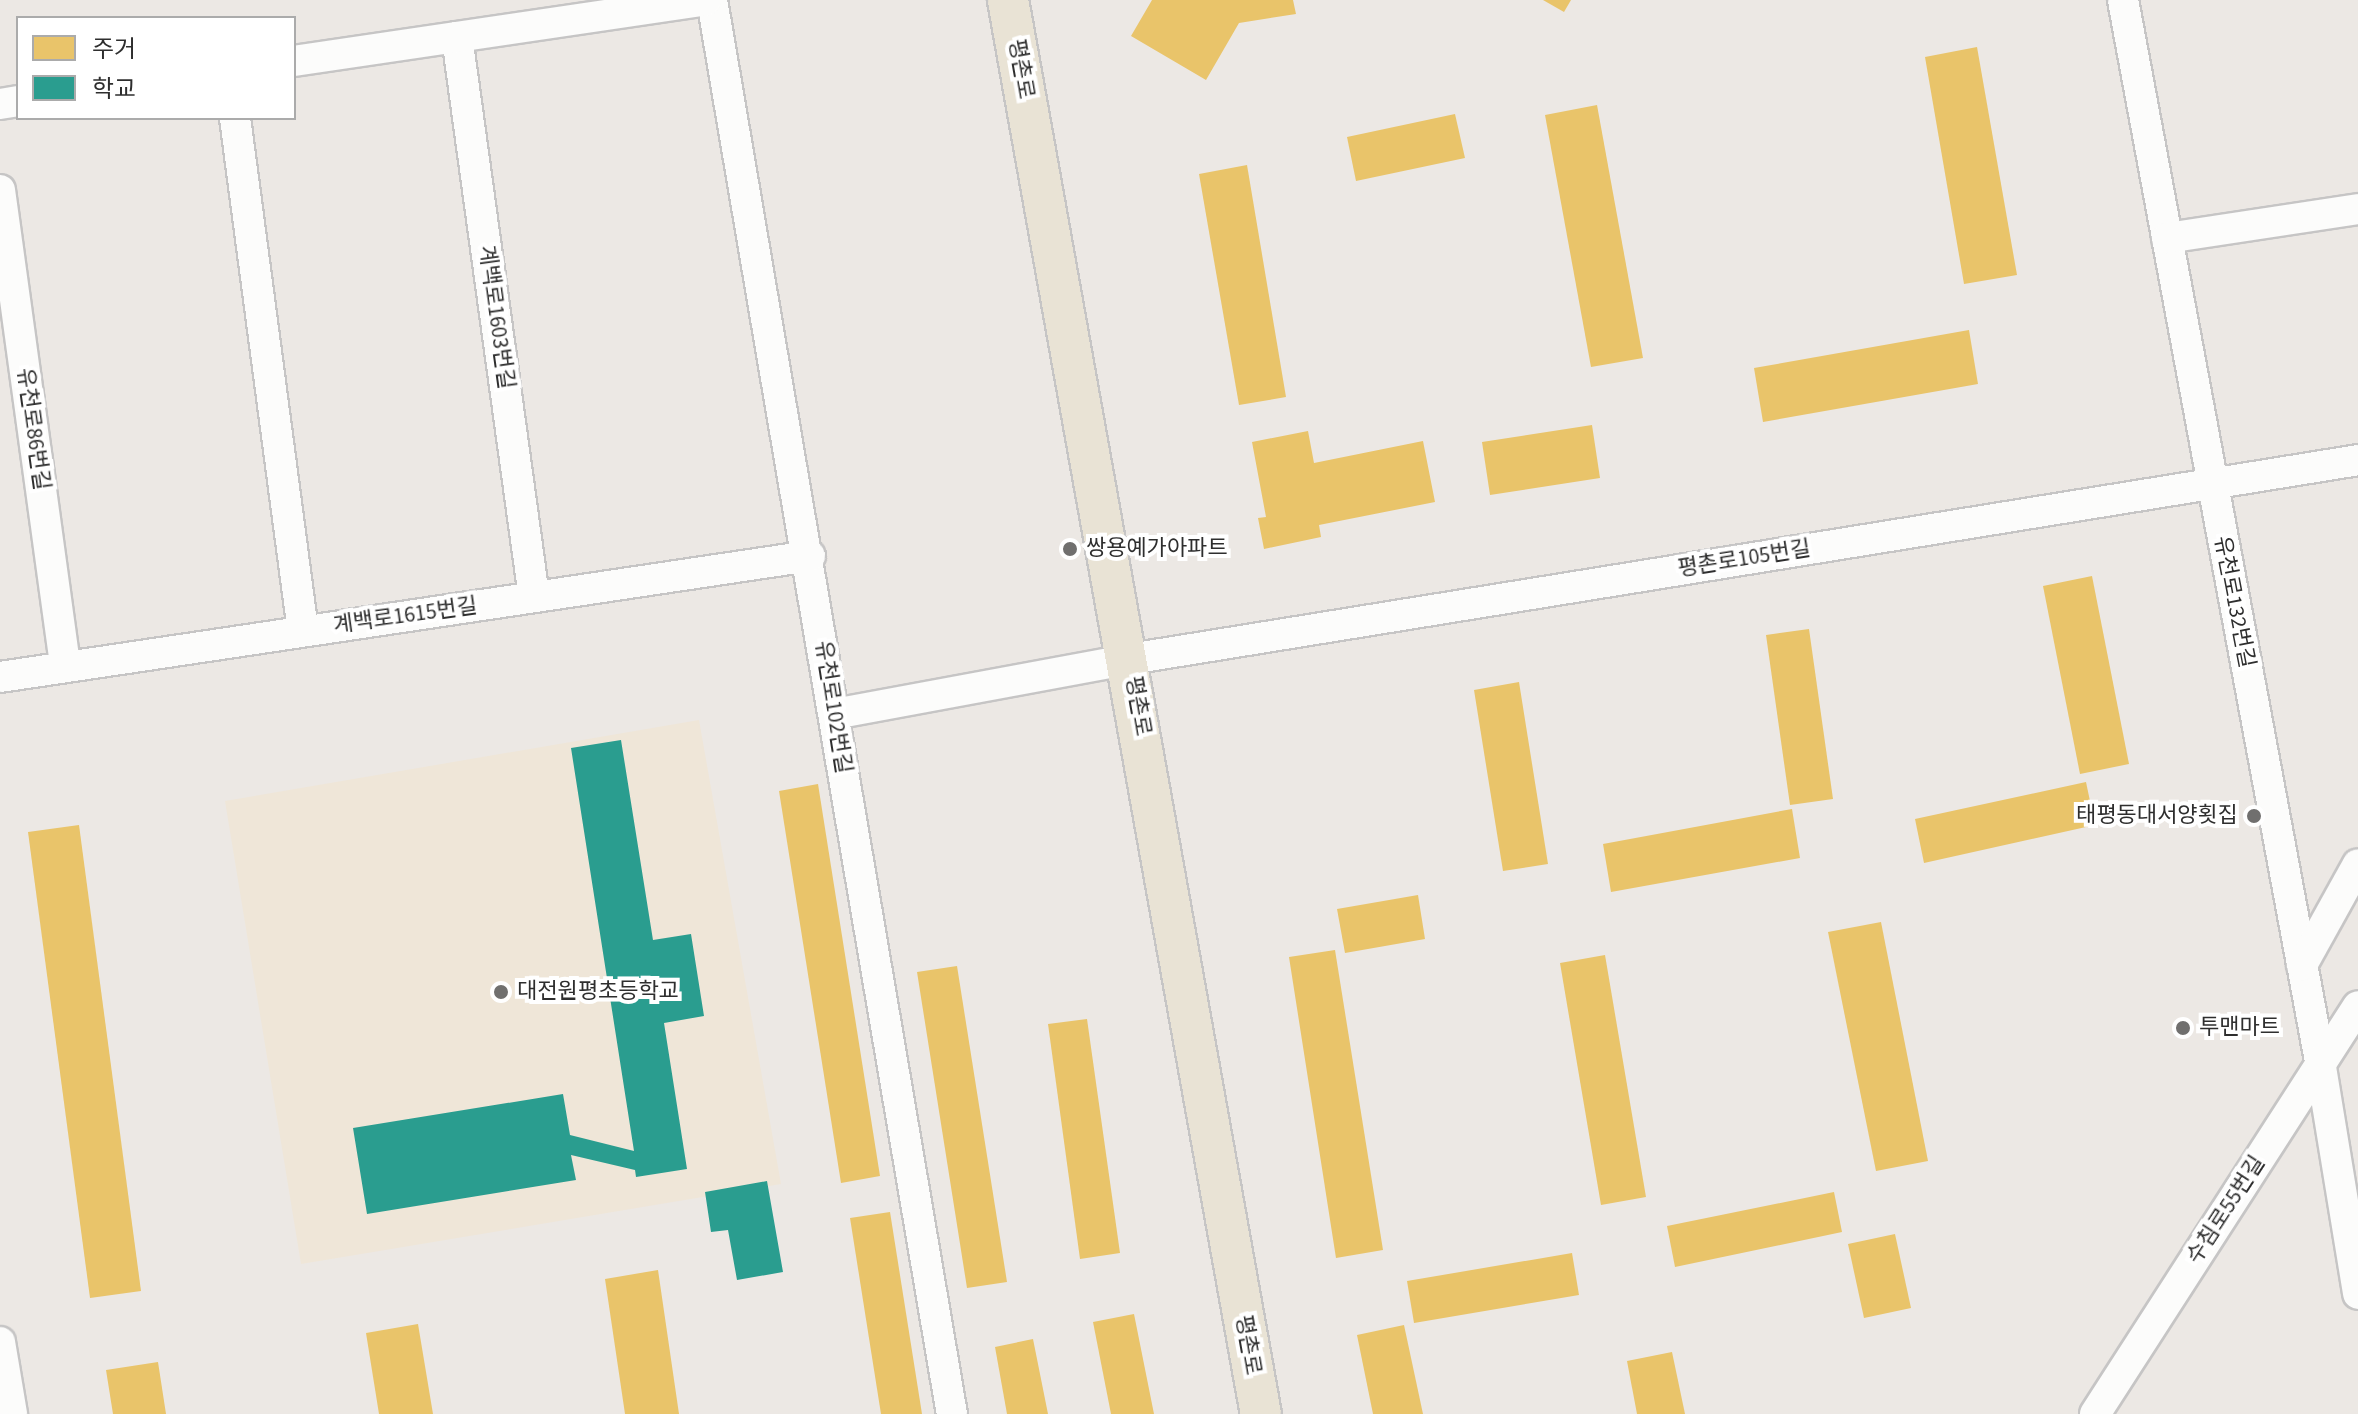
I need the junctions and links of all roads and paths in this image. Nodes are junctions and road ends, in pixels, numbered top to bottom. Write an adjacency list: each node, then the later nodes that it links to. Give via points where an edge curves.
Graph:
1 (706, 0): 5 (street)
2 (712, 0): 13 (street, 유천로102번길)
3 (1008, 0): 16 (main road, 평촌로)
4 (2123, 0): 10 (street, 유천로132번길)
5 (457, 37): 6 (street); 14 (street, 계백로1603번길)
6 (296, 61)
7 (235, 120): 15 (street)
8 (0, 190): 17 (street, 유천로86번길)
9 (2358, 209): 10 (street)
10 (2167, 238): 12 (street, 유천로132번길)
11 (2358, 460): 12 (street, 평촌로105번길)
12 (2212, 483): 16 (street, 평촌로105번길); 21 (street, 유천로132번길)
13 (810, 556): 14 (street, 계백로1615번길); 19 (street, 유천로102번길)
14 (534, 597): 15 (street, 계백로1615번길)
15 (303, 631): 17 (street, 계백로1615번길)
16 (1130, 659): 19 (street, 평촌로105번길); 29 (main road, 평촌로)
17 (65, 667): 18 (street, 계백로1615번길)
18 (0, 677)
19 (834, 714): 28 (street, 유천로102번길)
20 (2358, 864): 21 (street)
21 (2302, 965): 23 (street, 유천로132번길)
22 (2358, 1006): 23 (street, 수침로55번길)
23 (2320, 1061): 24 (street, 유천로132번길); 30 (street, 수침로55번길)
24 (2345, 1128): 25 (street, 유천로132번길)
25 (2358, 1294)
26 (0, 1342): 27 (street)
27 (12, 1414)
28 (952, 1414)
29 (1261, 1414)
30 (2095, 1414)

